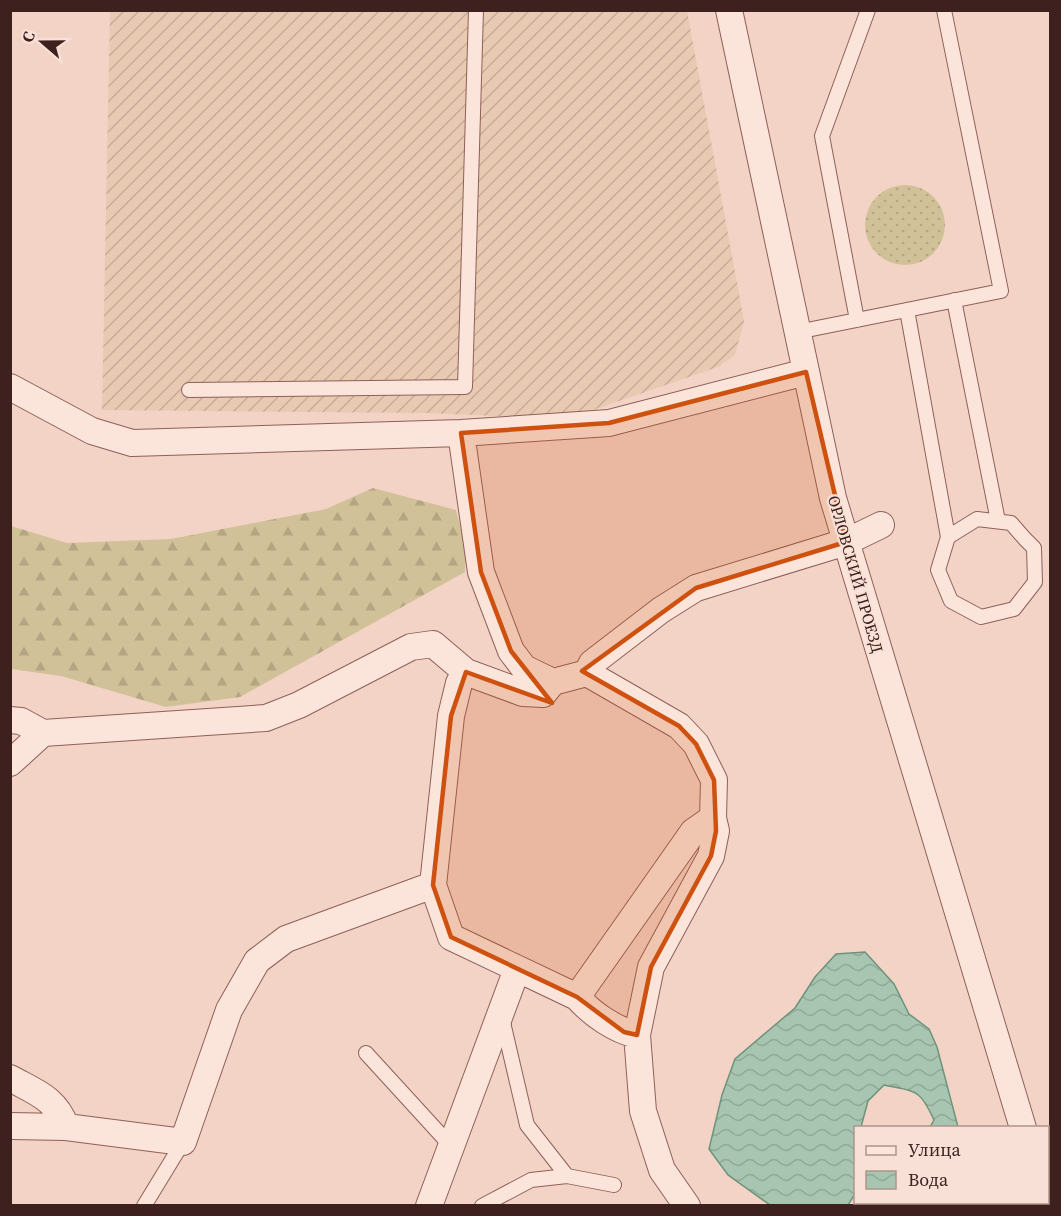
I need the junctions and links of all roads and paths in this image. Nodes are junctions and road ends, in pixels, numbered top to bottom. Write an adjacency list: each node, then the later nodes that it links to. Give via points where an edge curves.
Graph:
1 (476, 10): 11 (lane, via 465,387)
2 (729, 10): 8 (street, ОРЛОВСКИЙ ПРОЕЗД)
3 (868, 10): 7 (lane, via 822,136)
4 (944, 10): 5 (lane, via 1001,291)
5 (954, 300): 6 (lane); 13 (lane)
6 (907, 309): 7 (lane); 15 (lane)
7 (857, 320): 8 (lane)
8 (797, 332): 9 (street, ОРЛОВСКИЙ ПРОЕЗД)
9 (806, 372): 12 (street, via 609,423); 16 (street, ОРЛОВСКИЙ ПРОЕЗД)
10 (10, 387): 12 (street, via 92,431 132,443)
11 (189, 390)
12 (461, 433): 19 (street, via 481,572 511,651 524,668)
13 (998, 521): 15 (lane, via 977,519); 15 (lane, via 1011,523 1034,548 1035,582 1014,609 981,617 951,601 938,570)
14 (880, 525): 16 (street)
15 (948, 537)
16 (846, 542): 18 (street, via 696,588 592,663); 32 (street, ОРЛОВСКИЙ ПРОЕЗД)
17 (466, 672): 19 (street, via 523,693 543,694); 21 (street, via 433,644 411,647 266,718); 24 (street, via 451,716)
18 (587, 673): 19 (street); 23 (street, via 679,726 696,744 714,780)
19 (553, 682)
20 (10, 720): 21 (street, via 21,721)
21 (43, 733): 22 (street)
22 (10, 763)
23 (713, 818): 26 (street, via 693,832); 28 (street, via 717,831 711,856 651,967)
24 (433, 885): 25 (street, via 451,937); 34 (street, via 286,939 256,961 229,1010)
25 (517, 969): 26 (street); 27 (street)
26 (577, 997): 28 (street, via 586,1008 624,1032)
27 (501, 1012): 35 (street); 36 (lane, via 527,1125)
28 (637, 1035): 41 (street, via 643,1111 662,1170)
29 (366, 1053): 35 (lane)
30 (10, 1078): 33 (street, via 49,1101 60,1112)
31 (10, 1126): 33 (street)
32 (1022, 1126)
33 (66, 1127): 34 (street)
34 (183, 1142): 38 (lane)
35 (451, 1146): 39 (street)
36 (567, 1176): 37 (lane); 40 (lane, via 531,1180)
37 (614, 1185)
38 (144, 1206)
39 (429, 1206)
40 (482, 1206)
41 (687, 1206)

